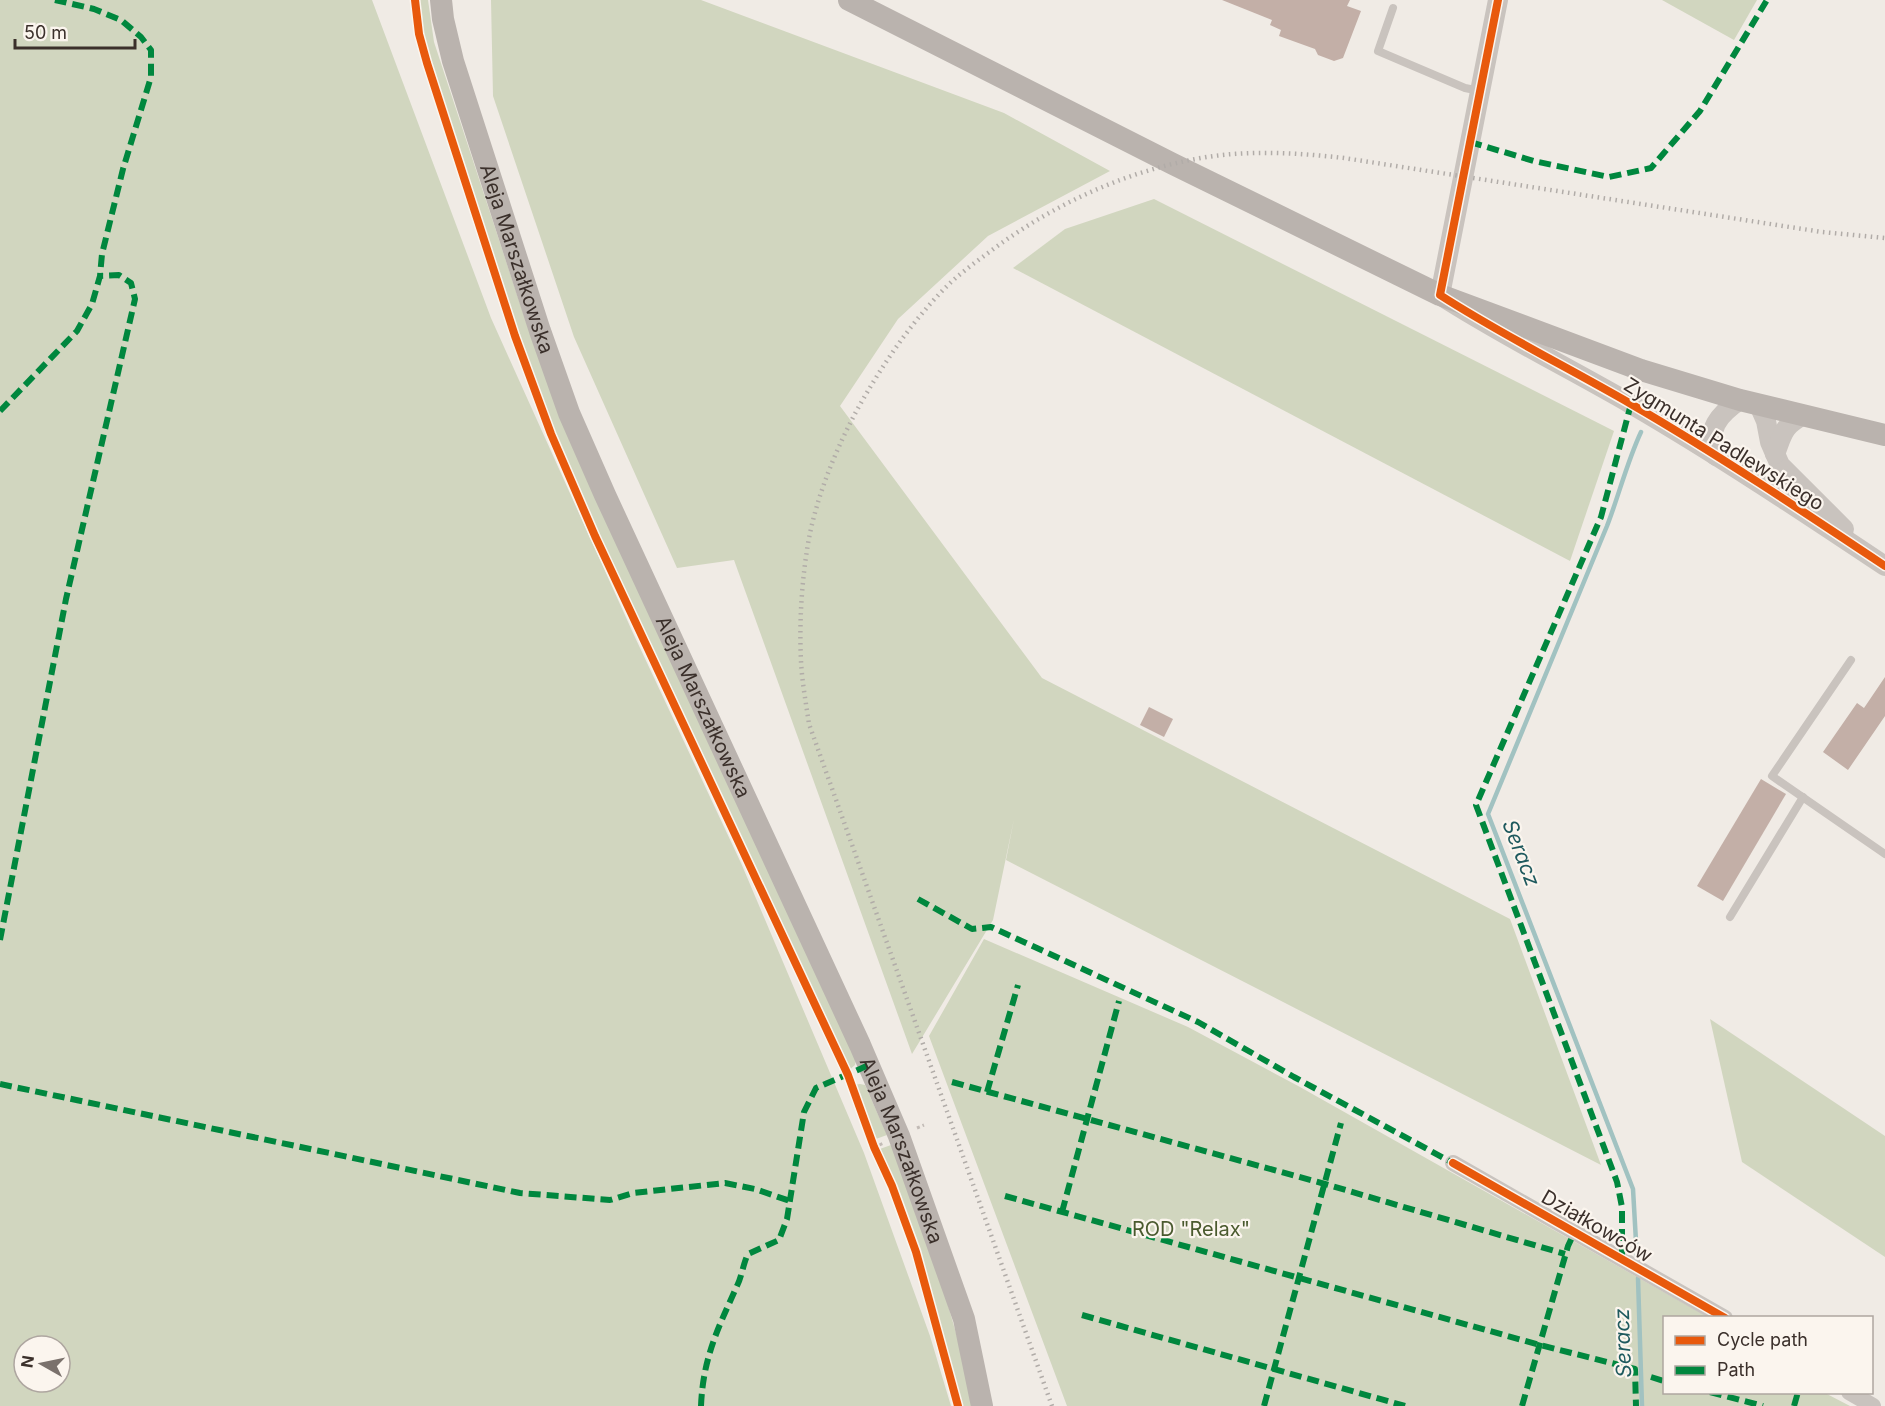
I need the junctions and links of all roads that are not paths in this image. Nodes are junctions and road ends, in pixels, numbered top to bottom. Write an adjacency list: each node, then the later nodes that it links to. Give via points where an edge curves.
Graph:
1 (441, 0): 20 (main road, Aleja Marszałkowska, via 453,61 569,412 899,1136 964,1319)
2 (849, 0): 6 (main road)
3 (1498, 0): 5 (street)
4 (1393, 8): 5 (lane, via 1378,51)
5 (1480, 91): 6 (street)
6 (1440, 295): 7 (main road, via 1641,370); 11 (street, Zygmunta Padlewskiego)
7 (1749, 402): 8 (main road); 10 (street, Zygmunta Padlewskiego, via 1766,421); 11 (street, Zygmunta Padlewskiego, via 1724,410 1713,429)
8 (1804, 416): 9 (main road); 10 (street, Zygmunta Padlewskiego, via 1790,423)
9 (1885, 435)
10 (1775, 454): 12 (street, Zygmunta Padlewskiego, via 1787,474)
11 (1716, 456): 12 (street, Zygmunta Padlewskiego)
12 (1880, 562)
13 (1851, 660): 14 (lane, via 1772,776)
14 (1803, 797): 15 (lane); 16 (lane)
15 (1885, 854)
16 (1730, 917)
17 (1453, 1163): 18 (street, Działkowców)
18 (1723, 1316)
19 (1852, 1394): 21 (street)
20 (982, 1406)
21 (1873, 1406)

